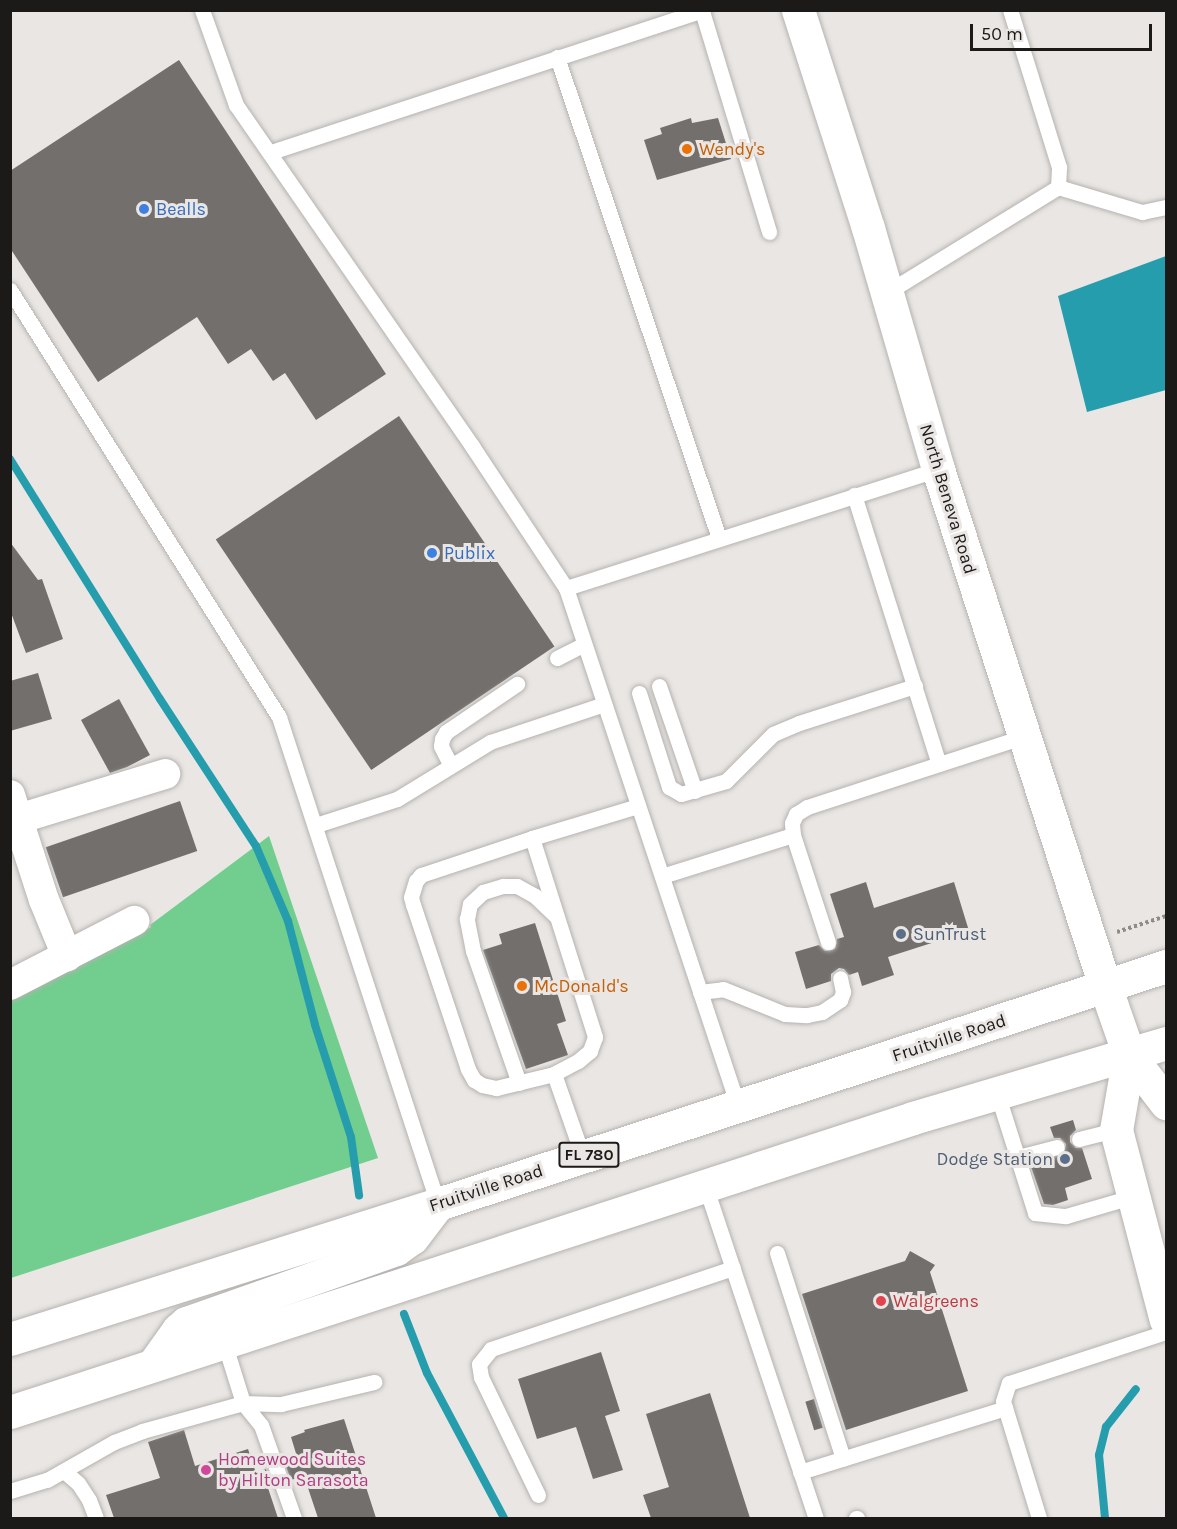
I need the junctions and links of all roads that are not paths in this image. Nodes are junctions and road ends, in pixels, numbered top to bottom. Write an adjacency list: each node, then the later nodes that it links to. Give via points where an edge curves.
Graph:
1 (202, 10): 6 (lane, via 236,105)
2 (798, 10): 11 (main road, North Beneva Road)
3 (1010, 10): 7 (lane, via 1059,167)
4 (702, 11): 5 (lane); 9 (lane)
5 (557, 57): 6 (lane); 14 (lane)
6 (271, 152): 15 (lane)
7 (1058, 188): 8 (lane, via 1142,212); 11 (lane)
8 (1167, 207)
9 (769, 232)
10 (10, 290): 30 (lane, via 279,717)
11 (886, 293): 12 (main road, North Beneva Road)
12 (938, 469): 13 (lane); 23 (main road, North Beneva Road)
13 (854, 495): 14 (lane); 20 (lane)
14 (719, 538): 15 (lane)
15 (566, 588): 16 (lane)
16 (584, 644): 17 (lane); 22 (lane)
17 (557, 658)
18 (517, 684): 24 (lane, via 446,732 441,746)
19 (659, 686): 27 (lane)
20 (915, 686): 25 (lane); 27 (lane, via 773,734 726,781)
21 (639, 693): 27 (lane, via 669,787 681,794)
22 (604, 704): 24 (lane, via 490,742); 28 (lane)
23 (1025, 736): 25 (lane); 41 (main road, North Beneva Road)
24 (450, 764): 30 (lane, via 397,799)
25 (939, 764): 31 (lane, via 807,807 796,814)
26 (165, 774): 29 (street)
27 (695, 791)
28 (638, 806): 32 (lane); 33 (lane)
29 (14, 807): 37 (street)
30 (316, 825): 57 (lane)
31 (793, 835): 33 (lane); 36 (lane)
32 (532, 838): 34 (lane); 46 (lane, via 421,875 411,897 474,1080 496,1088)
33 (662, 876): 42 (lane)
34 (557, 917): 45 (lane, via 595,1037 590,1051); 46 (lane, via 535,896 517,886 483,892 470,904 467,919 473,951)
35 (134, 921): 37 (street)
36 (828, 942)
37 (67, 956): 40 (street)
38 (1167, 966): 41 (main road, Fruitville Road / FL 780)
39 (840, 978): 42 (lane, via 840,1000 822,1012 807,1015 786,1014 723,989)
40 (10, 985)
41 (1105, 986): 44 (main road, North Beneva Road); 49 (main road, Fruitville Road / FL 780)
42 (700, 992): 49 (lane)
43 (1167, 1043): 44 (main road)
44 (1129, 1055): 47 (main road); 48 (main road); 50 (main road)
45 (554, 1074): 46 (lane); 54 (lane)
46 (519, 1083)
47 (998, 1094): 53 (lane); 55 (main road)
48 (1167, 1102)
49 (738, 1106): 54 (main road, Fruitville Road / FL 780)
50 (1116, 1130): 51 (lane); 56 (main road)
51 (1079, 1139)
52 (1057, 1147): 53 (lane)
53 (1018, 1156): 56 (lane, via 1035,1213 1066,1216)
54 (583, 1157): 57 (main road, Fruitville Road / FL 780)
55 (705, 1185): 59 (lane); 63 (main road)
56 (1135, 1196): 60 (main road)
57 (438, 1204): 62 (main road, Fruitville Road / FL 780); 64 (main road, via 412,1238 396,1249 186,1323)
58 (777, 1253): 69 (lane)
59 (733, 1268): 71 (lane); 73 (lane, via 491,1349 479,1364 481,1377)
60 (1167, 1320)
61 (1167, 1332): 67 (lane, via 1011,1381 1004,1394)
62 (11, 1339)
63 (224, 1342): 64 (main road); 66 (lane)
64 (153, 1365): 68 (main road)
65 (374, 1382): 66 (lane, via 281,1404)
66 (243, 1403): 70 (lane, via 142,1431); 75 (lane, via 261,1425)
67 (1005, 1408): 69 (lane); 77 (lane)
68 (10, 1412)
69 (843, 1459): 71 (lane)
70 (64, 1471): 72 (lane); 74 (lane, via 78,1483)
71 (800, 1472): 76 (lane)
72 (10, 1491)
73 (538, 1496)
74 (96, 1518)
75 (294, 1518)
76 (816, 1518)
77 (1039, 1518)

